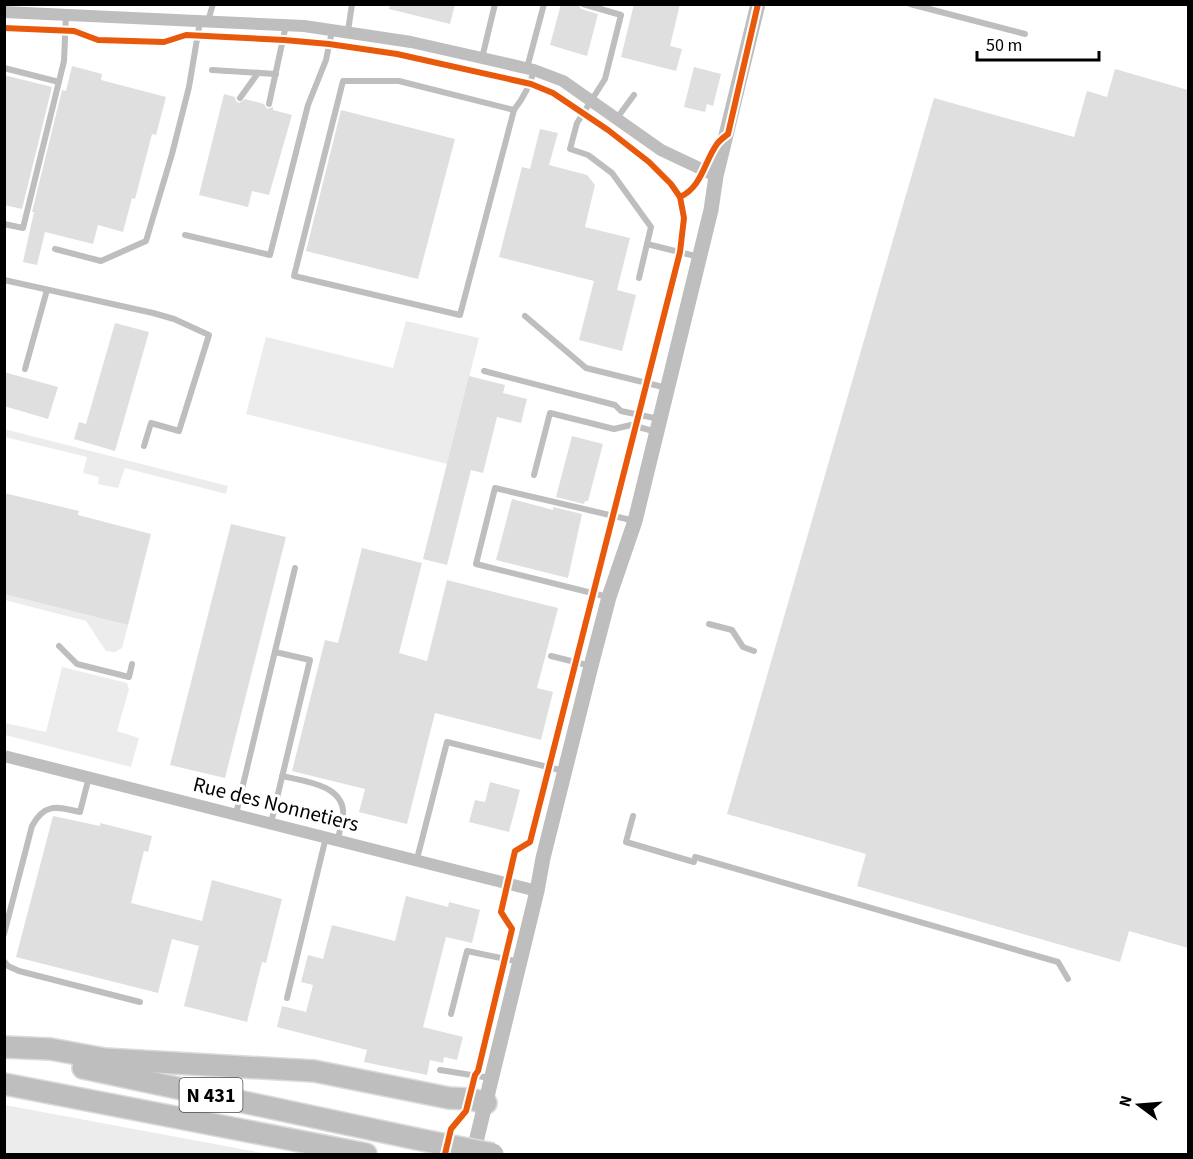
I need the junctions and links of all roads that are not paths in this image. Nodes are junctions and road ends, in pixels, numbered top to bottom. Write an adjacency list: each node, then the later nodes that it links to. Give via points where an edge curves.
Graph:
1 (213, 4): 11 (lane)
2 (352, 4): 14 (lane)
3 (495, 4): 16 (lane)
4 (544, 4): 18 (lane)
5 (583, 4): 25 (lane, via 621,15 605,79)
6 (758, 4): 29 (street)
7 (910, 4): 15 (lane)
8 (19, 8): 9 (street); 10 (street)
9 (4, 12)
10 (66, 14): 11 (street); 22 (lane)
11 (204, 21): 12 (street); 33 (lane, via 146,241 101,261)
12 (286, 25): 13 (street); 21 (lane)
13 (332, 29): 14 (street); 31 (lane, via 326,60 308,105 270,255)
14 (348, 31): 16 (street)
15 (1025, 34)
16 (482, 58): 18 (street)
17 (4, 68): 22 (lane)
18 (530, 69): 25 (street, via 563,81); 27 (lane, via 528,91)
19 (212, 70): 20 (lane)
20 (258, 73): 21 (lane); 24 (lane)
21 (276, 74): 26 (lane)
22 (59, 82): 30 (lane, via 23,228)
23 (634, 95): 28 (lane)
24 (240, 98)
25 (592, 100): 28 (street); 32 (lane, via 577,123 570,149 588,155 612,173 651,227)
26 (268, 104)
27 (514, 110): 27 (lane, via 399,81 343,81 294,276 460,315)
28 (617, 118): 29 (street, via 661,150)
29 (716, 176): 34 (street)
30 (4, 224)
31 (185, 235)
32 (647, 244): 34 (lane); 35 (lane)
33 (55, 249)
34 (699, 257): 41 (street)
35 (639, 278)
36 (4, 280): 37 (lane)
37 (47, 290): 39 (lane); 43 (lane, via 153,313 208,335 180,431 151,423)
38 (525, 316): 41 (lane, via 586,368)
39 (25, 369)
40 (484, 371): 42 (lane, via 615,405)
41 (668, 388): 42 (street)
42 (659, 426): 44 (lane, via 614,429 550,413); 45 (street)
43 (144, 446)
44 (534, 474)
45 (635, 521): 47 (street); 47 (lane, via 495,488 476,564)
46 (296, 568): 51 (lane)
47 (609, 597): 54 (street)
48 (709, 624): 50 (lane, via 732,630 743,647)
49 (59, 646): 53 (lane, via 77,664 129,677)
50 (754, 651)
51 (275, 652): 57 (lane, via 310,660); 59 (lane)
52 (551, 656): 54 (lane)
53 (132, 664)
54 (591, 666): 56 (street)
55 (4, 756): 58 (street, Rue des Nonnetiers)
56 (564, 771): 63 (lane, via 447,742); 64 (street)
57 (282, 776): 61 (lane); 62 (lane, via 325,786 338,799 344,814)
58 (89, 777): 59 (street, Rue des Nonnetiers); 65 (lane, via 80,812 57,806 38,816 32,826)
59 (236, 814): 61 (street, Rue des Nonnetiers)
60 (633, 816): 68 (lane, via 626,843 1058,962)
61 (271, 823): 62 (street, Rue des Nonnetiers)
62 (332, 838): 63 (street, Rue des Nonnetiers); 69 (lane)
63 (417, 860): 64 (street, Rue des Nonnetiers)
64 (537, 891): 67 (street)
65 (4, 934)
66 (4, 961): 70 (lane, via 19,971)
67 (520, 962): 71 (lane, via 467,951); 75 (street)
68 (1068, 979)
69 (287, 999)
70 (140, 1002)
71 (452, 1014)
72 (4, 1047): 77 (highway, via 50,1049 105,1059 314,1071)
73 (4, 1052): 80 (highway, N 431, bridge)
74 (440, 1070): 75 (lane)
75 (492, 1078): 77 (street)
76 (4, 1084): 78 (highway, N 431)
77 (486, 1103): 79 (street)
78 (366, 1155)
79 (473, 1155)
80 (493, 1155)

